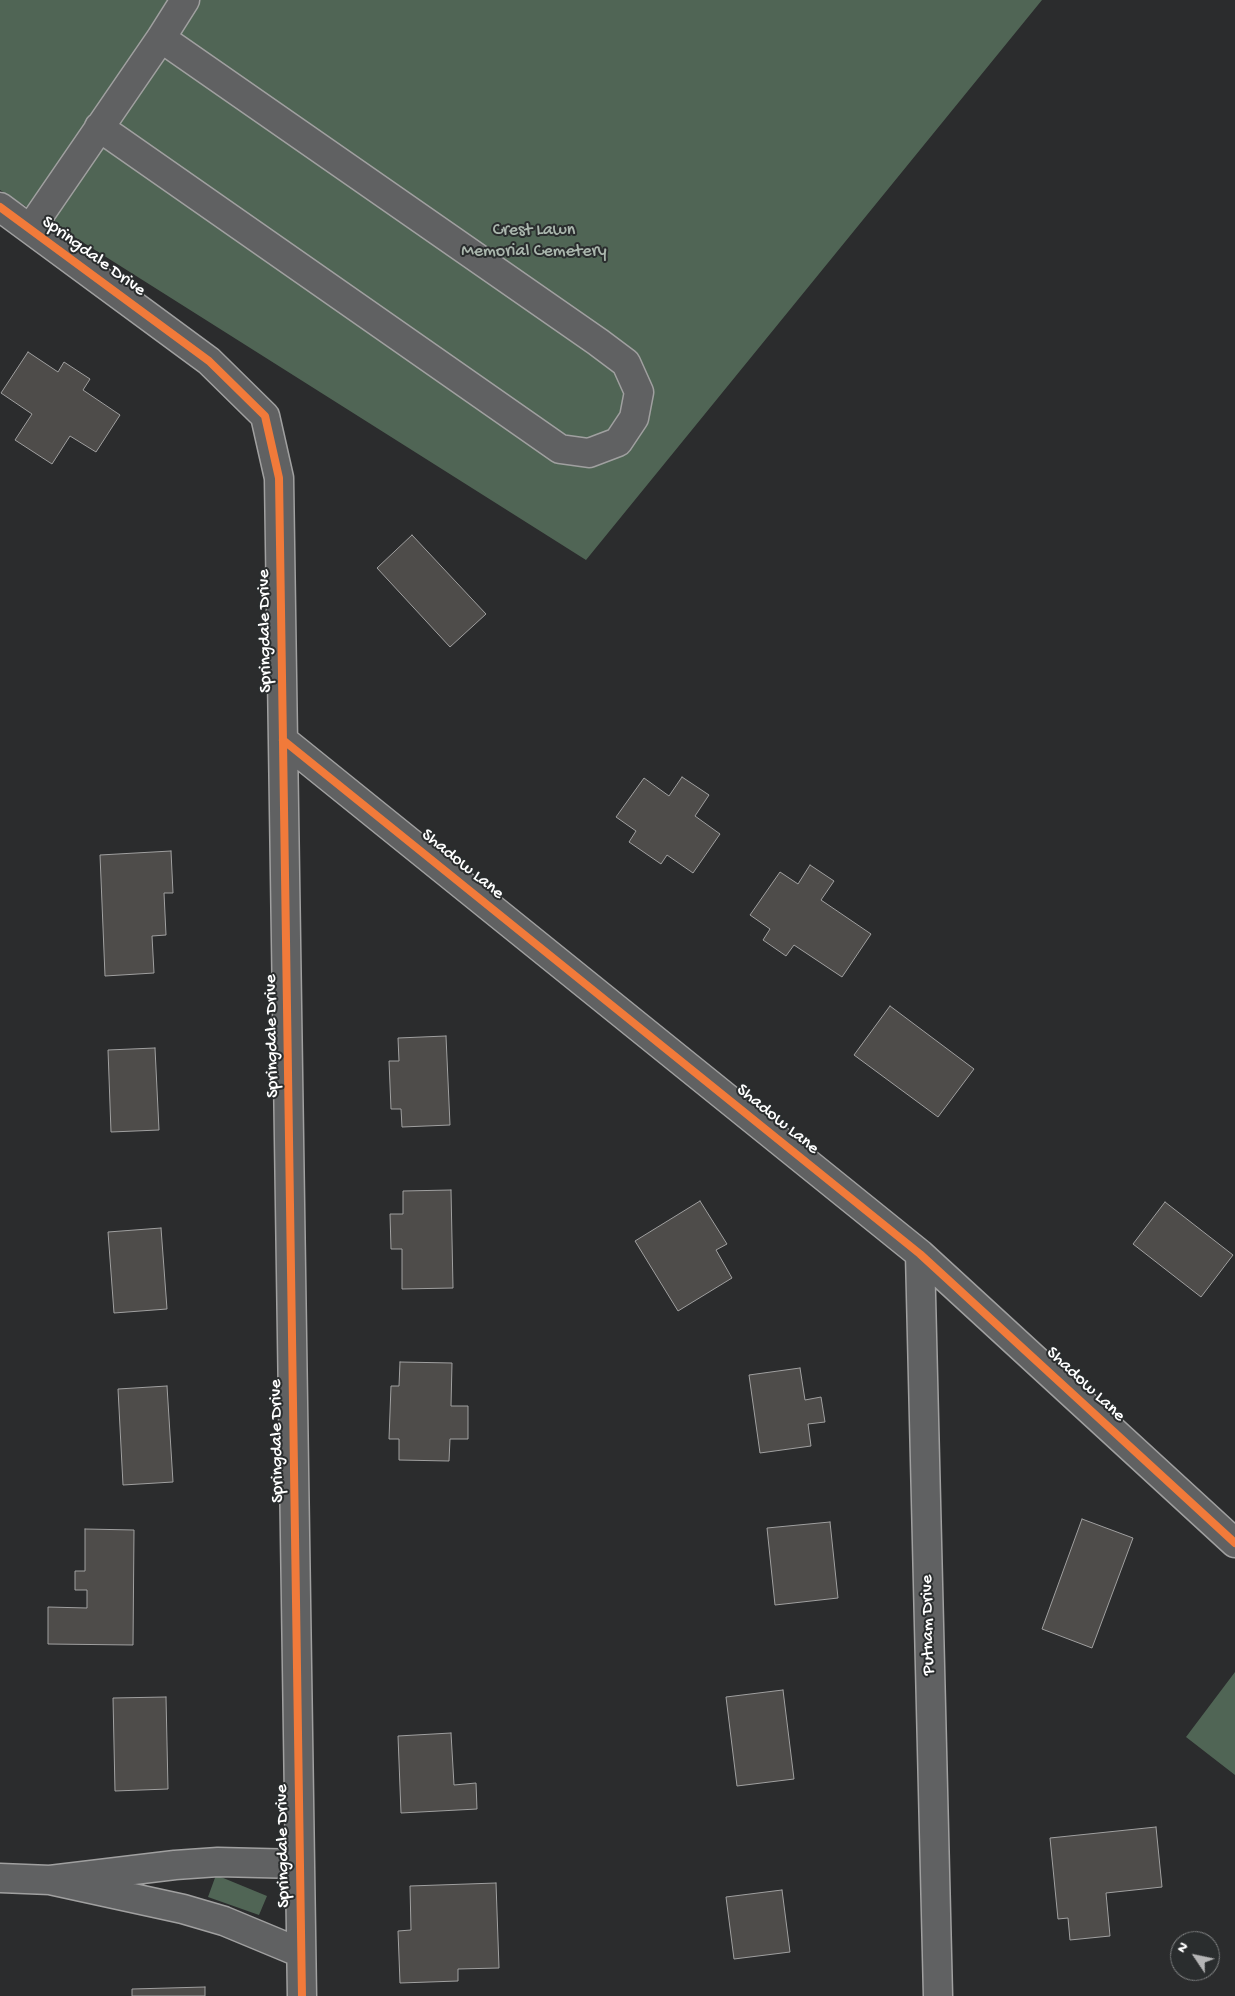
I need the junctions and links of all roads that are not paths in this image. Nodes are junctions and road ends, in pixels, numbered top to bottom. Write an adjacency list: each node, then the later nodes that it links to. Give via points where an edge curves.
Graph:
1 (185, 0): 2 (street)
2 (161, 38): 3 (street); 3 (street, via 626,363 639,392 634,418 618,442 589,453 560,449)
3 (99, 127): 5 (street)
4 (0, 206): 5 (street, Springdale Drive)
5 (30, 229): 6 (street, Springdale Drive, via 209,361 265,416 279,478)
6 (283, 740): 7 (street, Shadow Lane); 9 (street, Springdale Drive)
7 (920, 1254): 8 (street, Shadow Lane); 14 (street, Putnam Drive)
8 (1235, 1543)
9 (300, 1864): 11 (street, via 218,1862); 12 (street, Springdale Drive)
10 (0, 1878): 11 (street)
11 (50, 1880): 12 (street, via 183,1909 224,1921)
12 (301, 1953): 13 (street, Springdale Drive)
13 (302, 1996)
14 (938, 1996)

